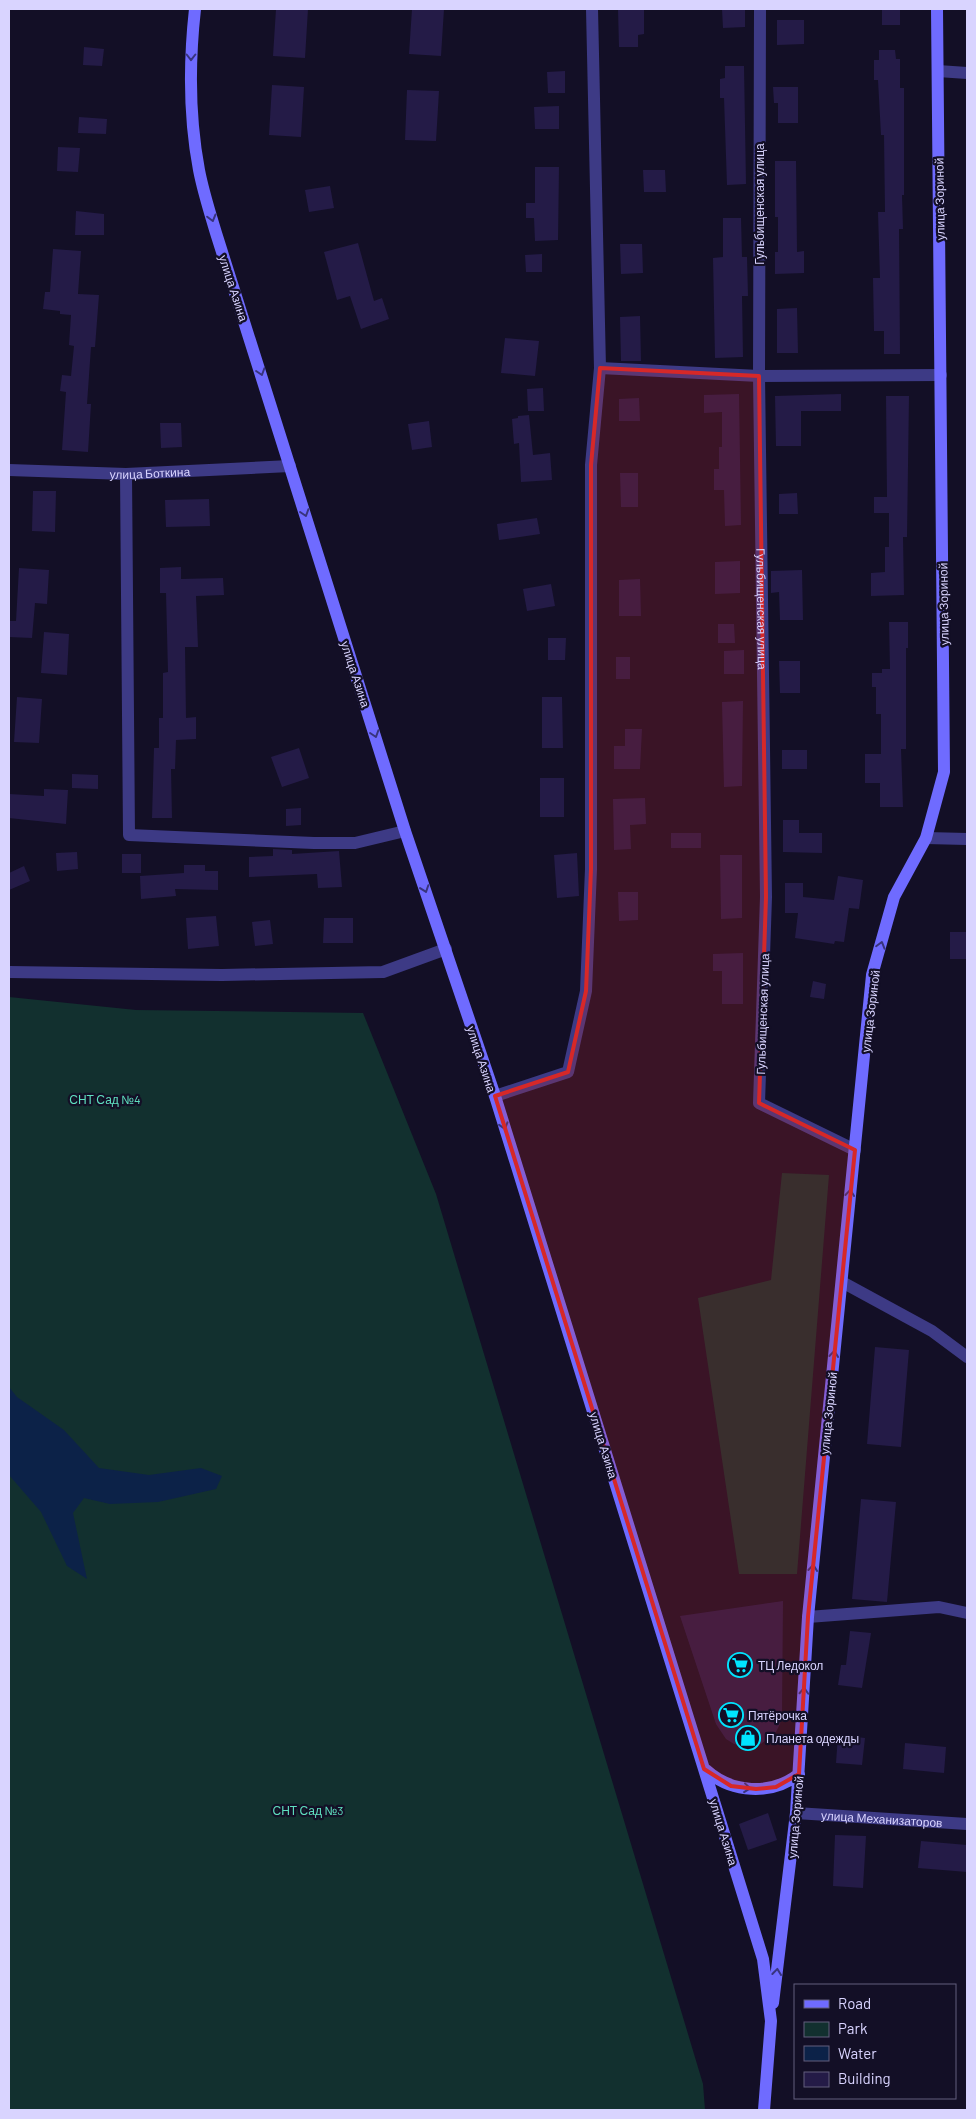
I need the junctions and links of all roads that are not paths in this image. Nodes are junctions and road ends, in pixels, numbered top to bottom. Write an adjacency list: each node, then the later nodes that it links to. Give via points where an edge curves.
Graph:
1 (195, 9): 10 (main road, улица Азина, one-way to 10, via 191,101 199,172)
2 (592, 9): 7 (street)
3 (760, 9): 9 (street, Гульбищенская улица)
4 (937, 9): 5 (main road, улица Зориной)
5 (938, 71): 6 (street); 8 (main road, улица Зориной)
6 (967, 73)
7 (600, 368): 9 (street); 18 (street, via 591,465 591,870 586,991 568,1072)
8 (940, 375): 9 (street); 14 (main road, улица Зориной, via 944,772)
9 (759, 376): 19 (street, Гульбищенская улица, via 766,898 759,1103)
10 (290, 466): 12 (street, улица Боткина); 13 (main road, улица Азина, one-way to 13)
11 (9, 470): 12 (street, улица Боткина)
12 (126, 474): 13 (street, via 128,835 314,844 355,843)
13 (405, 831): 16 (main road, улица Азина, one-way to 16)
14 (926, 838): 15 (street); 19 (main road, улица Зориной, one-way to 14, via 872,975 894,897)
15 (967, 839)
16 (446, 949): 17 (street, via 383,972 222,975); 18 (main road, улица Азина)
17 (9, 972)
18 (494, 1096): 24 (main road, улица Азина, one-way to 24)
19 (855, 1150): 20 (main road, улица Зориной, one-way to 19)
20 (842, 1282): 21 (street, via 932,1332); 23 (main road, улица Зориной, one-way to 20)
21 (967, 1357)
22 (967, 1613): 23 (street, via 939,1607)
23 (808, 1617): 25 (main road, улица Зориной, one-way to 23)
24 (704, 1769): 25 (main road, one-way to 25, via 730,1786 756,1789 776,1788); 28 (main road, улица Азина, via 763,1958)
25 (799, 1774): 26 (main road, улица Зориной)
26 (796, 1813): 27 (street, улица Механизаторов); 28 (main road, улица Зориной, one-way to 26)
27 (967, 1824)
28 (771, 2021): 29 (main road, улица Азина)
29 (764, 2110)

